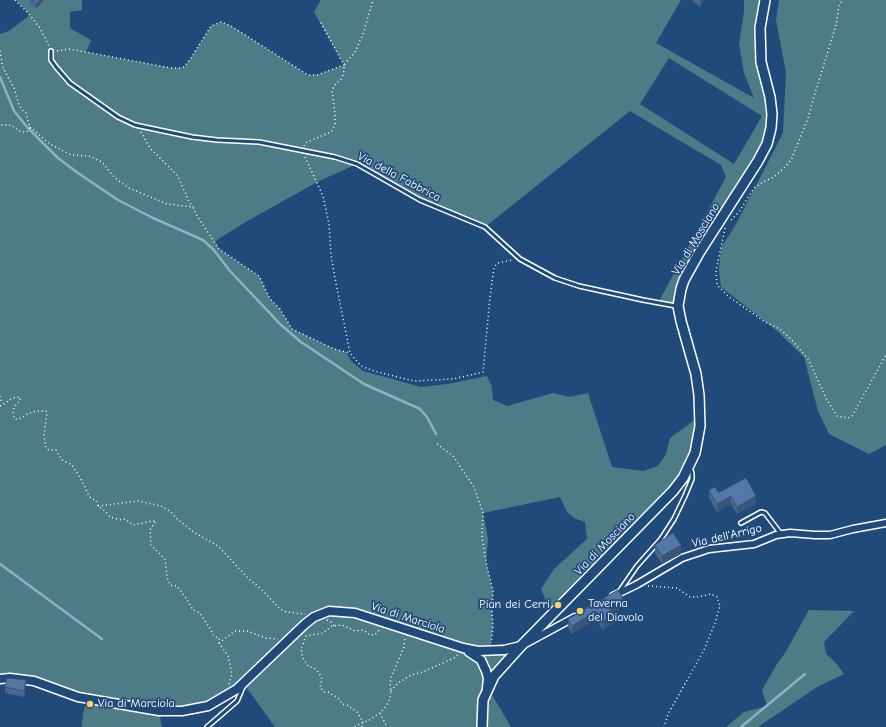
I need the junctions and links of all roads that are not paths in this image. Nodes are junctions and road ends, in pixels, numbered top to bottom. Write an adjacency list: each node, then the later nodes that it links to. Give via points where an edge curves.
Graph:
1 (765, 0): 3 (main road, Via di Mosciano, via 760,28 761,62 772,114 767,144 723,222 699,253 684,280)
2 (51, 51): 3 (lane, Via della Fabbrica, via 56,67 70,83 118,117 135,125 217,140 259,142 335,157 357,164 420,200 485,227 520,259 555,278 579,286)
3 (678, 306): 4 (main road, Via di Mosciano, via 700,395 700,426 695,453)
4 (689, 465): 8 (lane, via 692,479 674,519); 11 (main road, Via di Mosciano, via 673,491)
5 (741, 523): 7 (lane, via 761,512 765,513)
6 (886, 523): 7 (street, Via dell'Arrigo, via 830,535 790,532)
7 (781, 534): 8 (street, Via dell'Arrigo, via 754,544 709,549 682,558)
8 (618, 593): 9 (street, Via dell'Arrigo)
9 (606, 600)
10 (581, 614): 11 (street)
11 (521, 646): 12 (street, Via di Marciola, via 490,651); 15 (main road, Via di Mosciano, via 494,676)
12 (463, 648): 14 (street, Via di Marciola, via 355,613 329,611 314,617); 15 (street, Via di Marciola, via 480,660 486,671)
13 (0, 679): 14 (street, Via di Marciola, via 34,681 78,696 159,711 182,711 208,706)
14 (244, 684): 16 (lane, via 237,701)
15 (488, 688): 17 (main road, Via di Mosciano, via 483,700)
16 (207, 727)
17 (482, 727)

